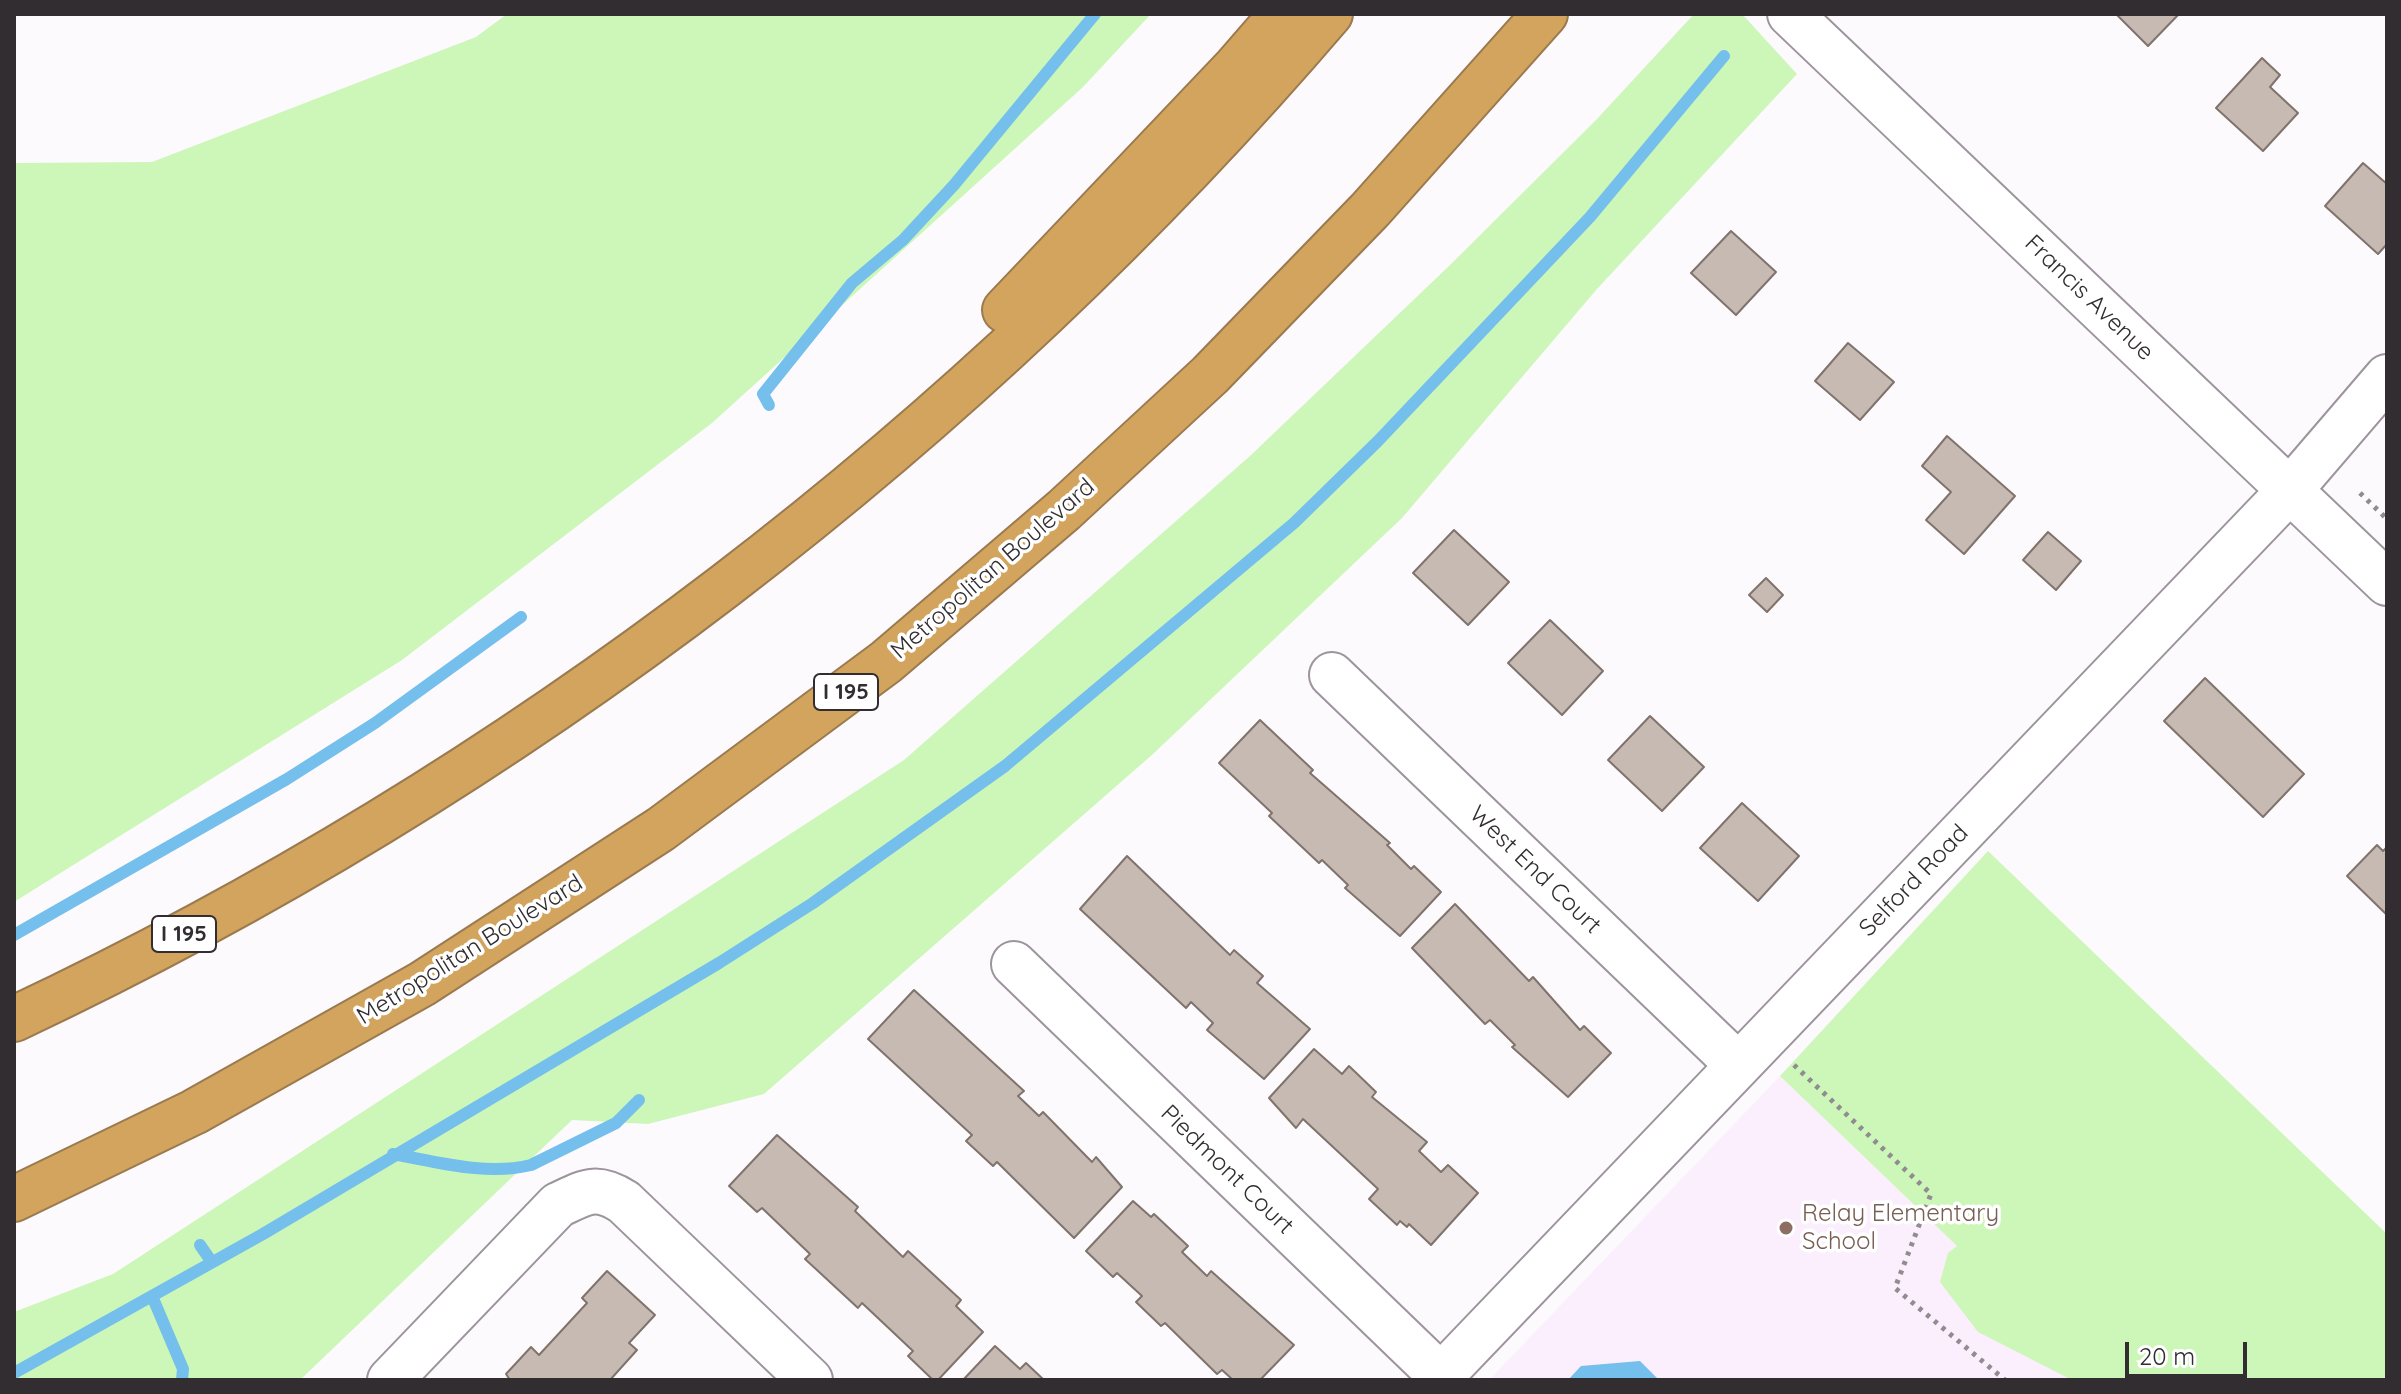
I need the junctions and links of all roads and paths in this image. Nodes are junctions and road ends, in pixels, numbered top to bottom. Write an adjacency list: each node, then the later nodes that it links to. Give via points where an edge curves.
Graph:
1 (1282, 14): 9 (highway)
2 (1330, 14): 9 (highway, I 195, via 1261,94 1112,246 977,374)
3 (1545, 14): 15 (highway, Metropolitan Boulevard / I 195, via 1370,210 1210,375 1064,510 886,662 661,829 422,984 194,1112)
4 (1790, 14): 6 (street, Francis Avenue)
5 (2387, 377): 6 (street, Selford Road)
6 (2290, 490): 10 (street, Francis Avenue); 14 (street, Selford Road)
7 (2360, 493): 8 (path)
8 (2387, 519)
9 (798, 529): 13 (highway, I 195, via 581,691 349,841 130,964)
10 (2387, 583)
11 (1332, 675): 14 (street, West End Court)
12 (1014, 964): 16 (street, Piedmont Court)
13 (14, 1019)
14 (1751, 1051): 16 (street, Selford Road); 19 (path, via 1931,1194 1895,1288)
15 (14, 1199)
16 (1439, 1378)
17 (390, 1380): 18 (street, via 558,1205 584,1192 605,1190 624,1202)
18 (810, 1380)
19 (2005, 1380)

